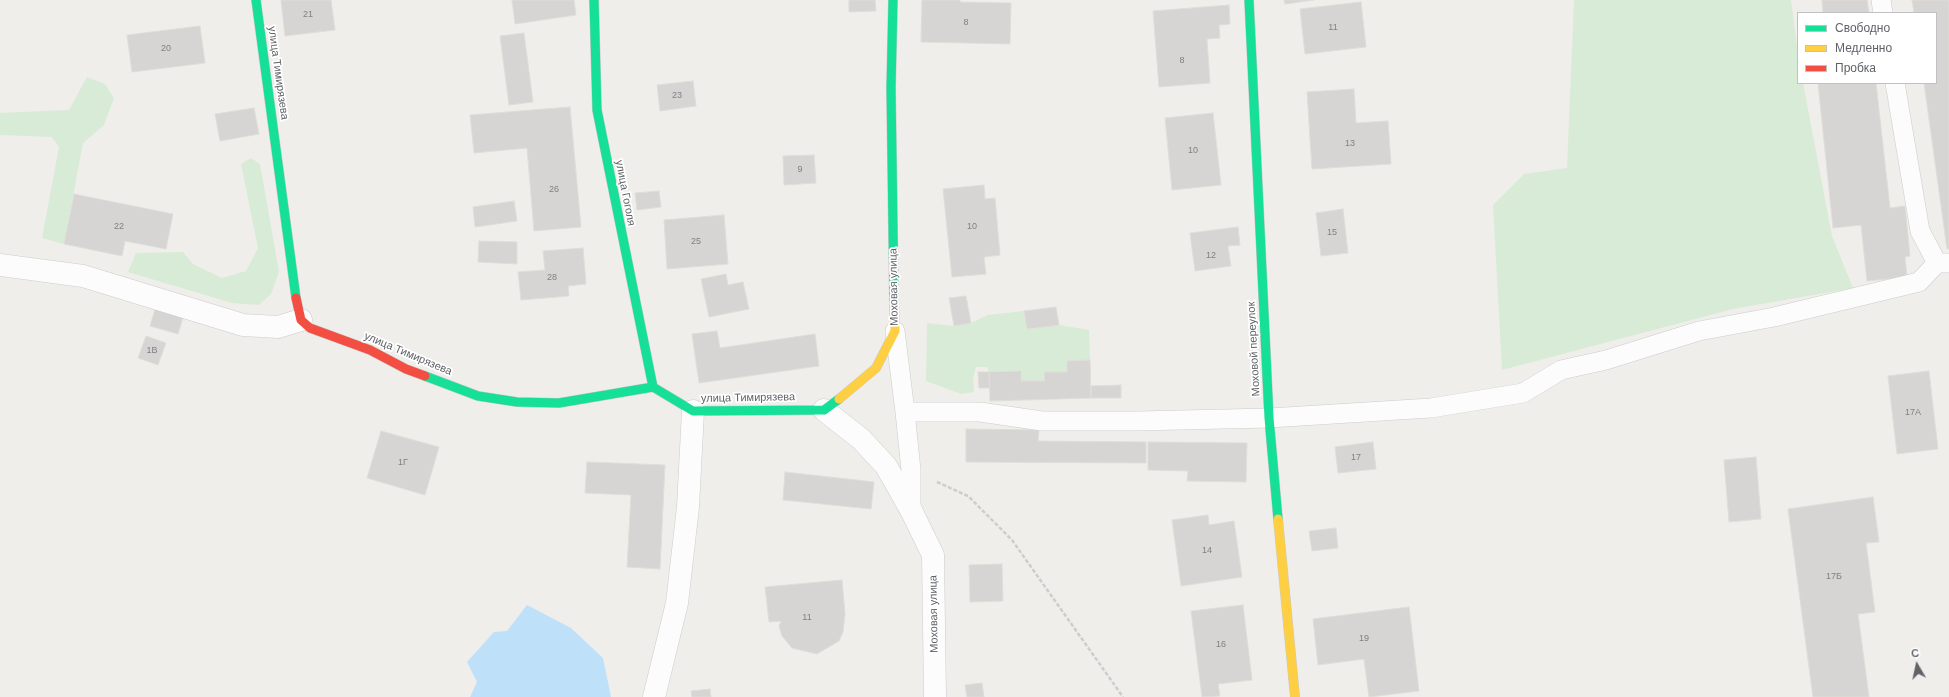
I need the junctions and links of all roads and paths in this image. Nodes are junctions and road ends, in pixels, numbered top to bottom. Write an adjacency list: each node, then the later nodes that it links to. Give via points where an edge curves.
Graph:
1 (256, 0): 10 (street, улица Тимирязева, via 297,306)
2 (594, 0): 12 (street, улица Гоголя, via 597,110)
3 (893, 0): 11 (street, Моховая улица, via 891,88)
4 (1249, 0): 16 (street, Моховой переулок)
5 (1881, 0): 6 (lane)
6 (1883, 12)
7 (1895, 84): 8 (lane, via 1920,231)
8 (1943, 263): 16 (lane, via 1919,282 1774,317 1699,330 1606,360 1561,370 1523,393 1431,408)
9 (0, 264): 10 (street, via 83,276 244,325 278,327)
10 (301, 320): 12 (street, улица Тимирязева, via 310,328 370,350 406,369 478,396 517,402 559,403)
11 (895, 331): 13 (street, Моховая улица, via 876,368); 15 (lane)
12 (653, 387): 14 (street, улица Тимирязева)
13 (824, 410): 14 (street, улица Тимирязева); 18 (street, Моховая улица, via 861,439 886,466)
14 (693, 411): 19 (street, via 688,507 677,603)
15 (905, 412): 16 (lane, via 980,412 1042,421); 17 (lane)
16 (1269, 418): 22 (street, Моховой переулок)
17 (911, 470): 18 (lane); 21 (path, via 968,496 1012,540)
18 (911, 510): 20 (street, Моховая улица, via 933,555)
19 (654, 697)
20 (934, 697)
21 (1123, 697)
22 (1295, 697)

